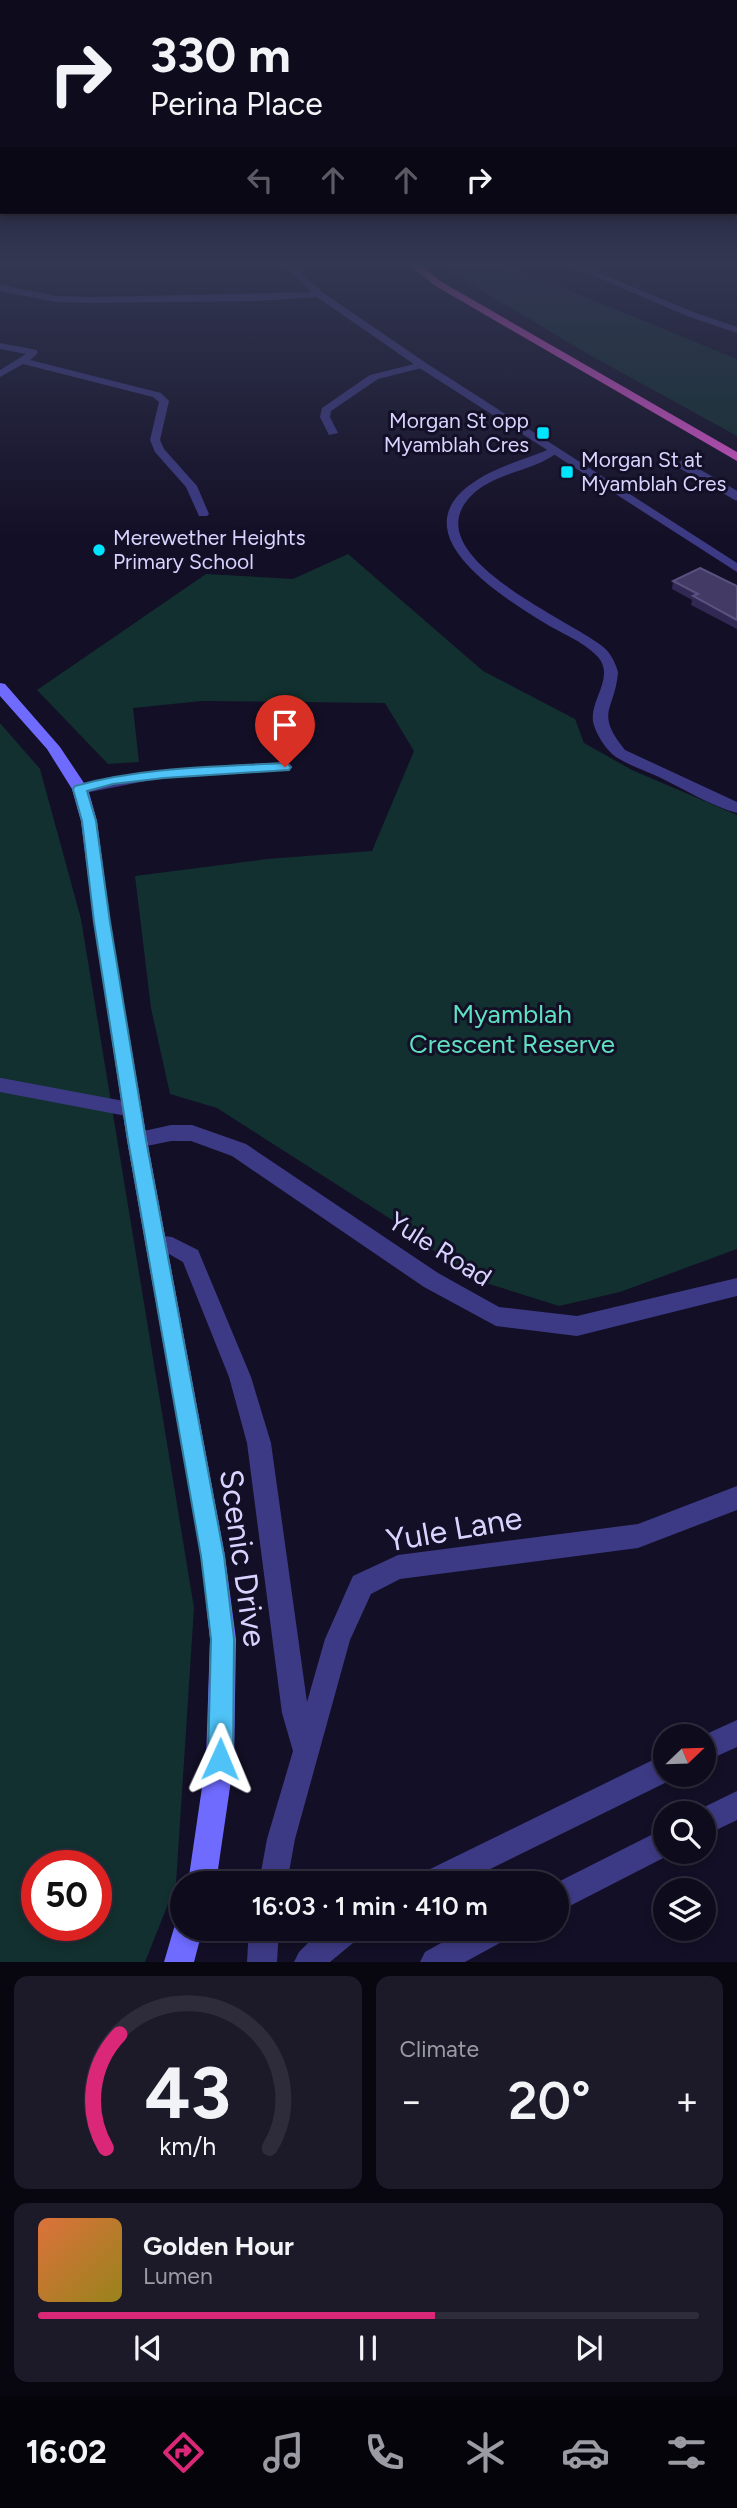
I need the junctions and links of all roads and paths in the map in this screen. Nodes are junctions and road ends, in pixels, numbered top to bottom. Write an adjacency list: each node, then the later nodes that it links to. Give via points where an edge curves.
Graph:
1 (31, 355): 4 (street)
2 (407, 355): 5 (street)
3 (560, 355): 9 (highway)
4 (23, 361): 6 (street); 12 (street, via 157,395 164,401 155,440 191,486)
5 (422, 365): 7 (street, via 374,377 326,410); 8 (street)
6 (0, 374)
7 (333, 432)
8 (554, 451): 13 (street); 17 (street, via 472,488 454,511 450,526 456,544 475,565 534,611 597,649 608,662 611,676 599,725 620,753)
9 (737, 457)
10 (683, 465): 11 (lane)
11 (737, 496)
12 (202, 514)
13 (737, 568)
14 (0, 687): 16 (main road, Scenic Drive, via 53,747)
15 (285, 767): 16 (street, via 164,774)
16 (80, 789): 19 (main road, Scenic Drive, via 89,821)
17 (737, 808)
18 (0, 1085): 19 (lane)
19 (133, 1110): 20 (main road, Scenic Drive)
20 (137, 1140): 21 (main road, Scenic Drive); 22 (street, Yule Road, via 192,1133 239,1150 431,1280 496,1316 577,1326)
21 (155, 1244): 26 (street, Scenic Drive, via 172,1245 191,1256 240,1377 259,1443 295,1713); 31 (main road, Scenic Drive, via 213,1556 223,1639 220,1759)
22 (737, 1287)
23 (737, 1498): 26 (street, Yule Lane, via 638,1536 398,1567 362,1585 338,1639)
24 (737, 1733): 25 (street)
25 (716, 1743)
26 (306, 1751): 32 (street, Yule Lane)
27 (653, 1774): 33 (street)
28 (737, 1805): 29 (street)
29 (716, 1816)
30 (653, 1848): 34 (street)
31 (204, 1871)
32 (275, 1871)
33 (456, 1871)
34 (569, 1892)
35 (185, 1941): 39 (main road)
36 (263, 1941): 40 (street)
37 (330, 1941): 41 (street)
38 (475, 1941): 42 (street)
39 (179, 1962)
40 (262, 1962)
41 (309, 1962)
42 (435, 1962)

